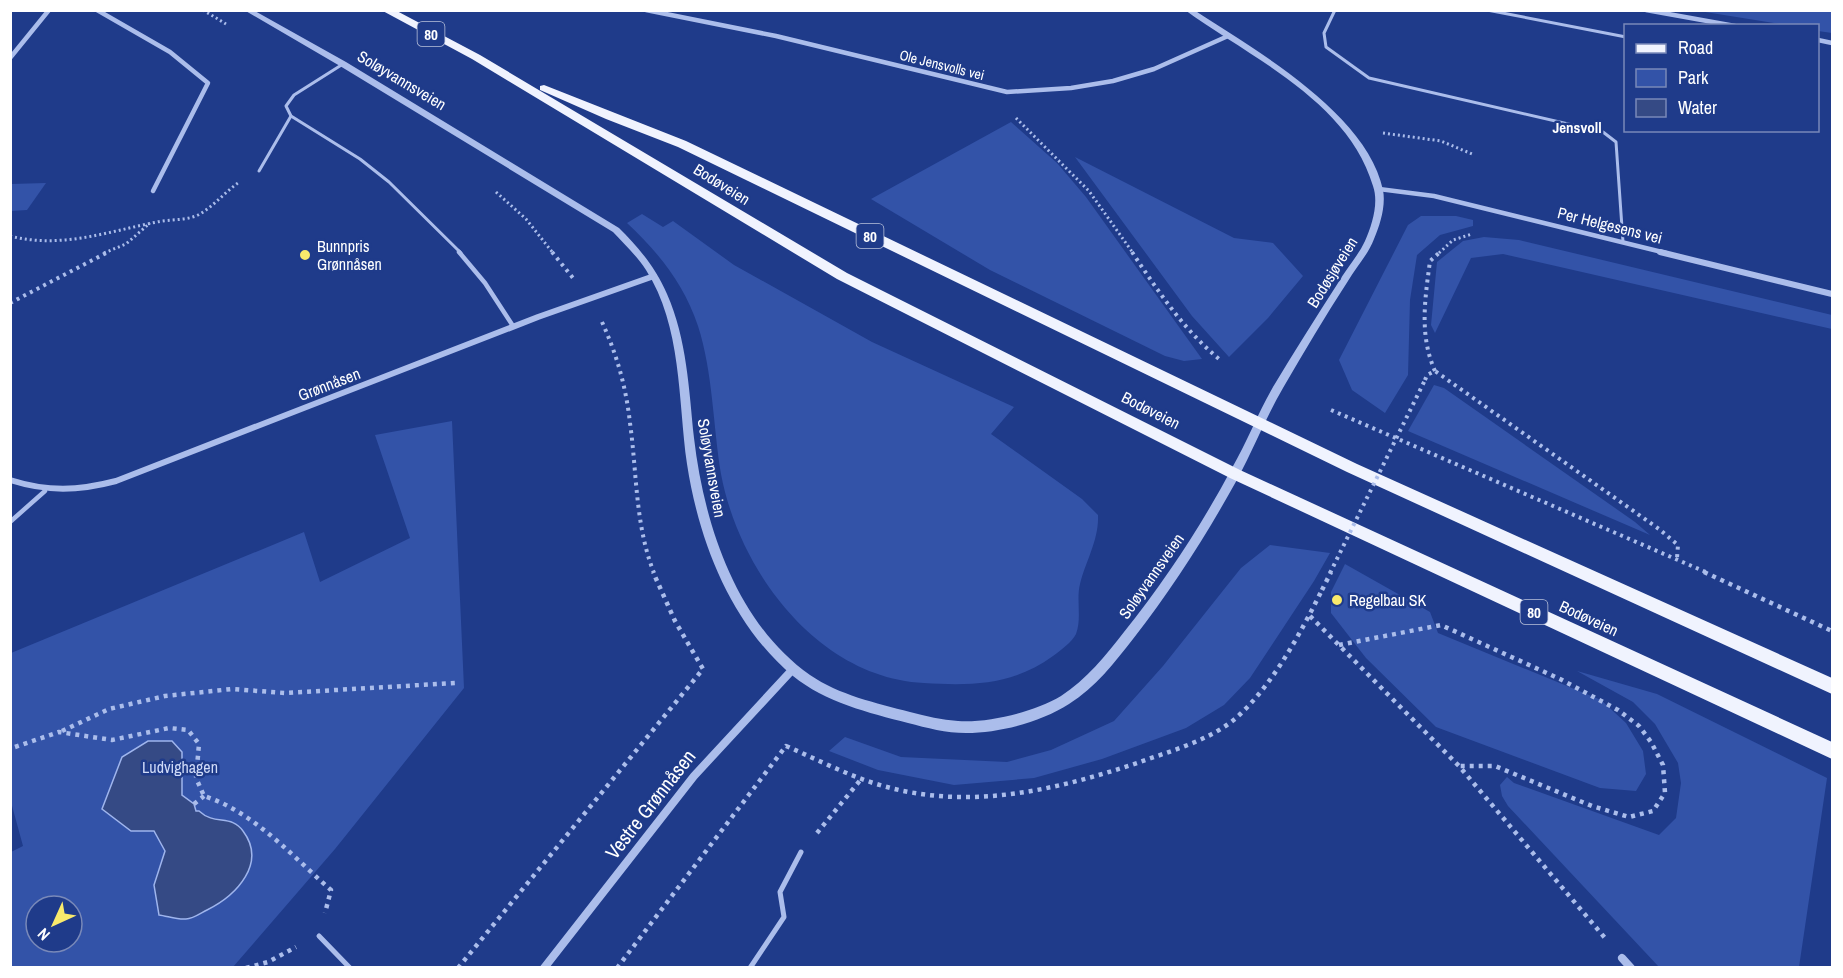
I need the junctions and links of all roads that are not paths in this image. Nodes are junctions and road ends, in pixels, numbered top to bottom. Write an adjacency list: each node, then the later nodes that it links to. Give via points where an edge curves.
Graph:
1 (49, 10): 14 (street)
2 (97, 10): 19 (street, via 139,33 208,83)
3 (247, 10): 15 (street, Soløyvannsveien)
4 (386, 10): 13 (main road, Bodøveien / 80)
5 (646, 10): 11 (street, Ole Jensvolls vei, via 776,36 1007,92 1028,93 1097,84 1172,61)
6 (1188, 10): 11 (street, Bodøsjøveien)
7 (1335, 10): 20 (lane, via 1324,33 1326,47 1369,78 1603,132 1616,142)
8 (1487, 10): 12 (lane)
9 (1646, 10): 10 (street)
10 (1724, 24)
11 (1228, 36): 18 (street, Bodøsjøveien, via 1319,102 1346,128 1370,166)
12 (1624, 37)
13 (476, 57): 24 (main road, Bodøveien / 80, via 610,117 682,144); 25 (main road, Bodøveien / 80, via 842,276)
14 (10, 58)
15 (343, 64): 16 (lane, via 294,95 286,106); 21 (street, Soløyvannsveien, via 616,230 640,254)
16 (291, 116): 17 (lane); 23 (lane, via 369,166 424,213 478,276)
17 (259, 171)
18 (1379, 189): 20 (street, Per Helgesens vei, via 1434,196); 24 (street, Bodøsjøveien, via 1380,202 1371,239)
19 (153, 191)
20 (1623, 242): 22 (street, Per Helgesens vei)
21 (654, 276): 23 (street, Grønnåsen); 29 (street, Soløyvannsveien, via 675,328 693,471 706,527 724,573 754,626)
22 (1833, 294)
23 (513, 326): 27 (street, Grønnåsen, via 127,477 76,491)
24 (1260, 423): 25 (street, Bodøsjøveien); 30 (main road, Bodøveien / 80)
25 (1235, 474): 29 (street, Soløyvannsveien, via 1201,532 1137,625 1092,679 1056,705 966,727 914,719 860,703 819,689); 31 (main road, Bodøveien / 80)
26 (10, 480): 27 (street, Grønnåsen)
27 (45, 491): 28 (lane)
28 (10, 522)
29 (793, 669): 36 (street, Vestre Grønnåsen, via 700,766)
30 (1833, 686)
31 (1833, 751)
32 (801, 852): 37 (lane, via 780,892 784,917)
33 (319, 936): 35 (lane)
34 (1622, 958): 38 (street)
35 (350, 968)
36 (543, 968)
37 (750, 968)
38 (1631, 968)

